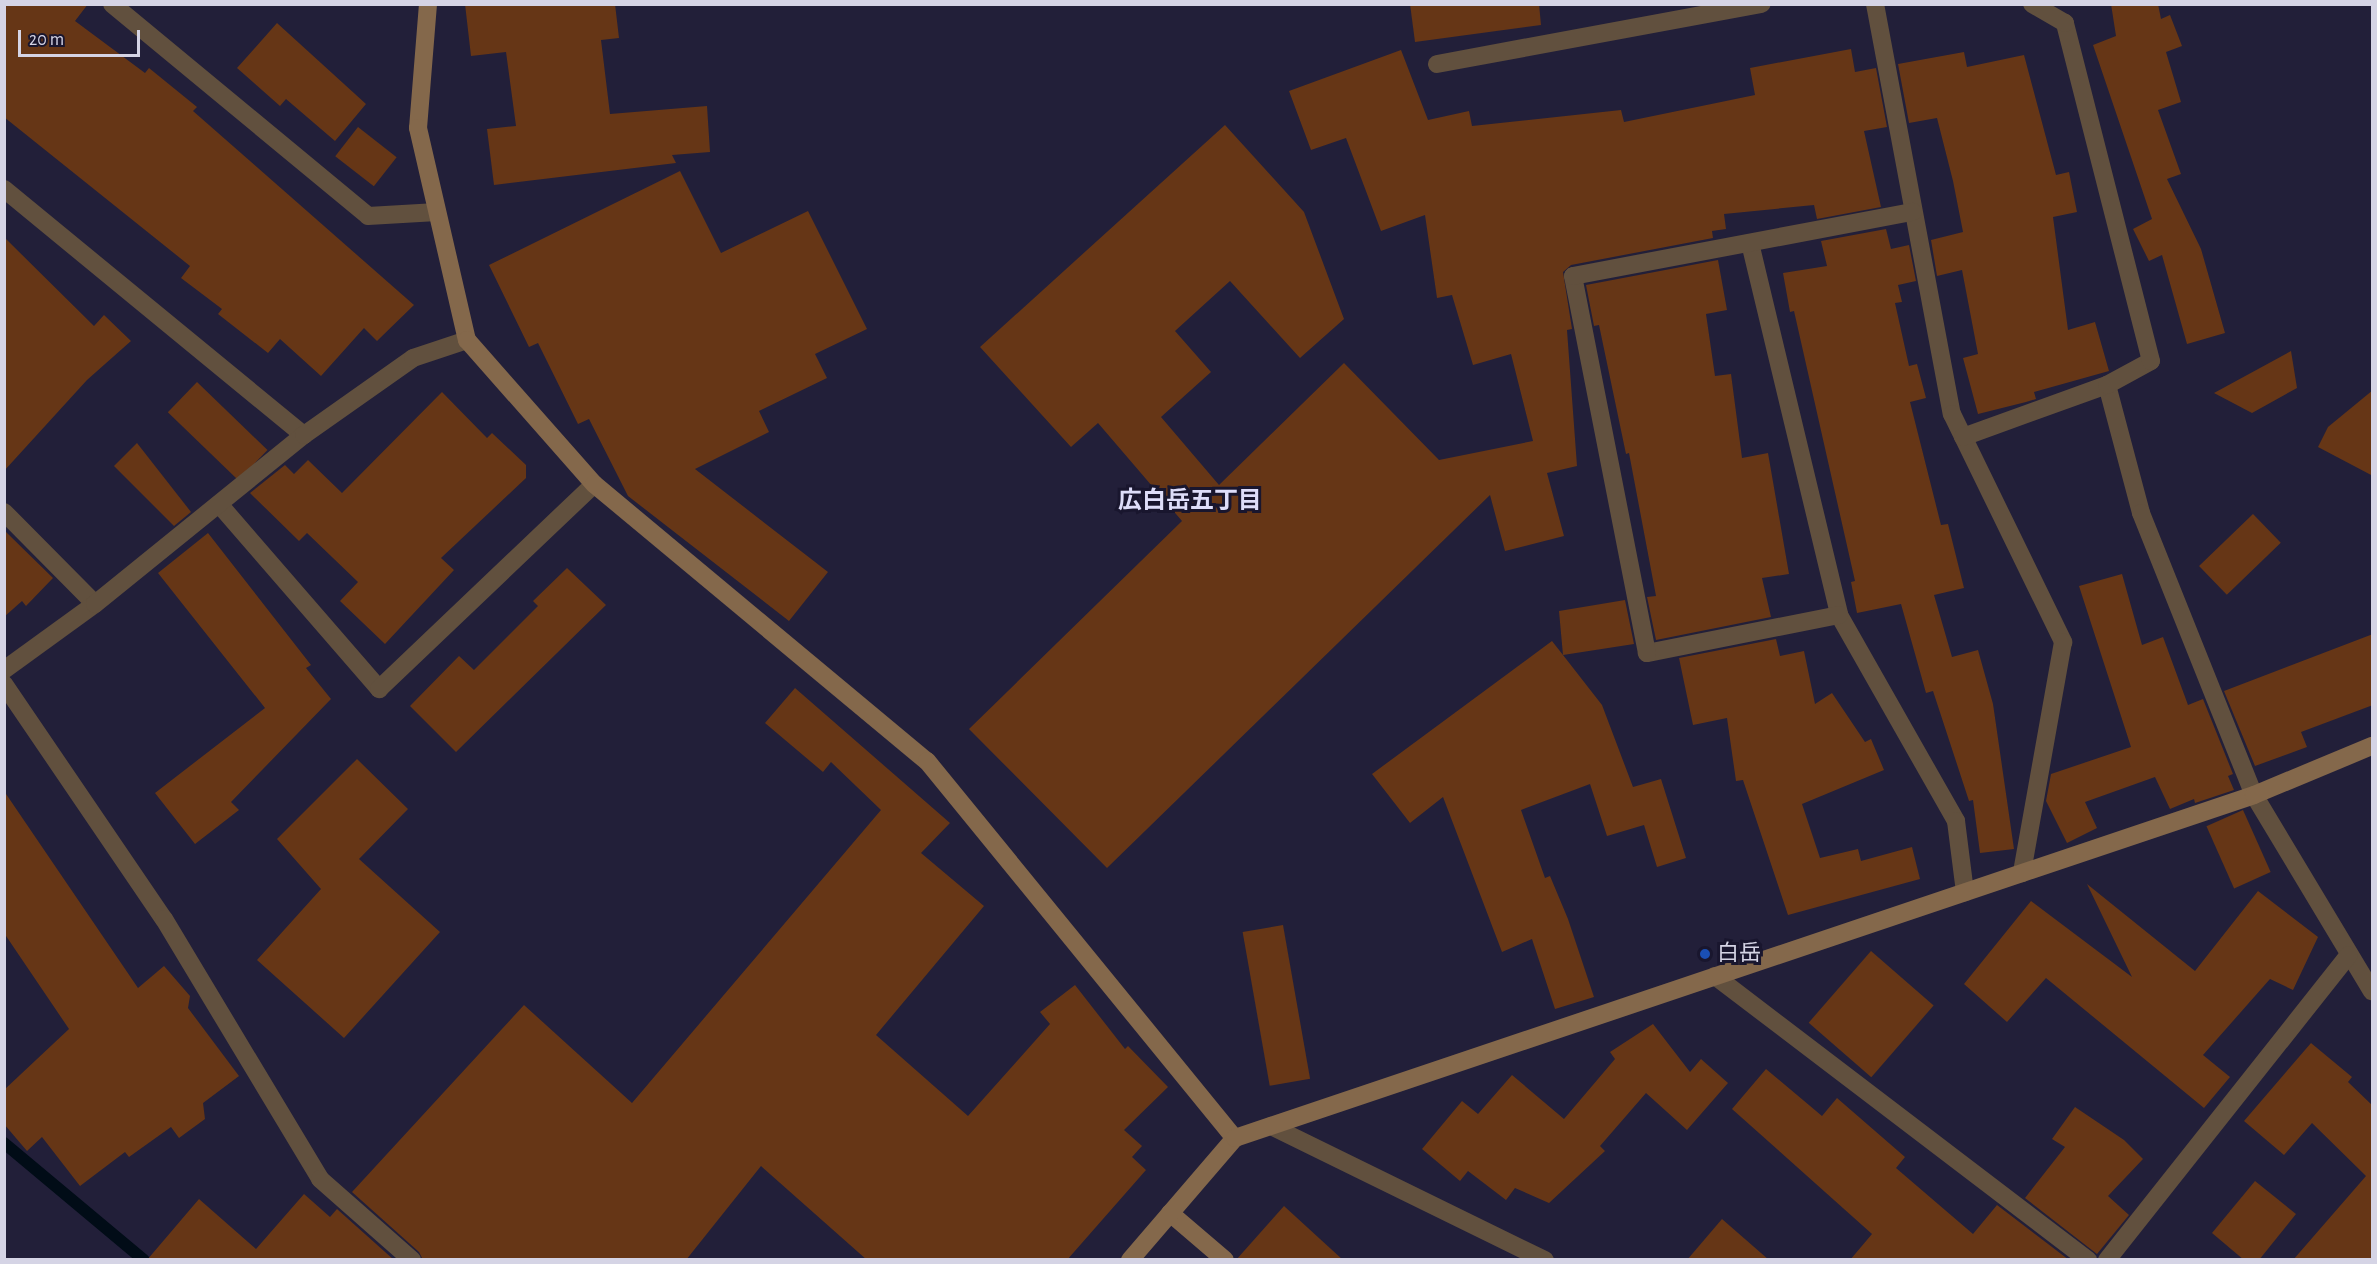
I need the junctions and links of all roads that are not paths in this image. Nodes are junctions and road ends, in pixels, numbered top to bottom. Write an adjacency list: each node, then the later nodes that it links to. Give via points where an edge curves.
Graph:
1 (112, 4): 8 (street, via 368,216)
2 (428, 4): 8 (street, via 418,128)
3 (1762, 4): 6 (street)
4 (1875, 4): 9 (street)
5 (2032, 4): 12 (street, via 2065,23 2151,361)
6 (1437, 64)
7 (4, 189): 13 (street)
8 (437, 212): 11 (street)
9 (1913, 212): 10 (street); 14 (street, via 1952,414)
10 (1750, 243): 19 (street); 19 (street, via 1573,276 1647,653)
11 (467, 340): 13 (street, via 413,358); 15 (street)
12 (2107, 385): 14 (street); 23 (street, via 2141,513)
13 (304, 435): 16 (street)
14 (1963, 437): 24 (street, via 2063,642)
15 (594, 484): 16 (street, via 379,689); 30 (street, via 927,761)
16 (219, 504): 18 (street)
17 (4, 512): 18 (street)
18 (95, 604): 20 (street)
19 (1839, 615): 25 (street, via 1956,820)
20 (4, 670)
21 (4, 684): 32 (street, via 164,919 320,1179)
22 (2373, 746): 23 (street)
23 (2254, 795): 24 (street); 26 (street)
24 (2022, 873): 25 (street)
25 (1965, 892): 27 (street)
26 (2349, 955): 28 (street); 37 (street)
27 (1715, 976): 29 (street); 36 (street)
28 (2373, 991)
29 (1271, 1125): 30 (street); 35 (street)
30 (1235, 1138): 31 (street)
31 (1170, 1213): 33 (street); 34 (street)
32 (412, 1260)
33 (1130, 1260)
34 (1225, 1260)
35 (1545, 1260)
36 (2088, 1260)
37 (2107, 1260)

